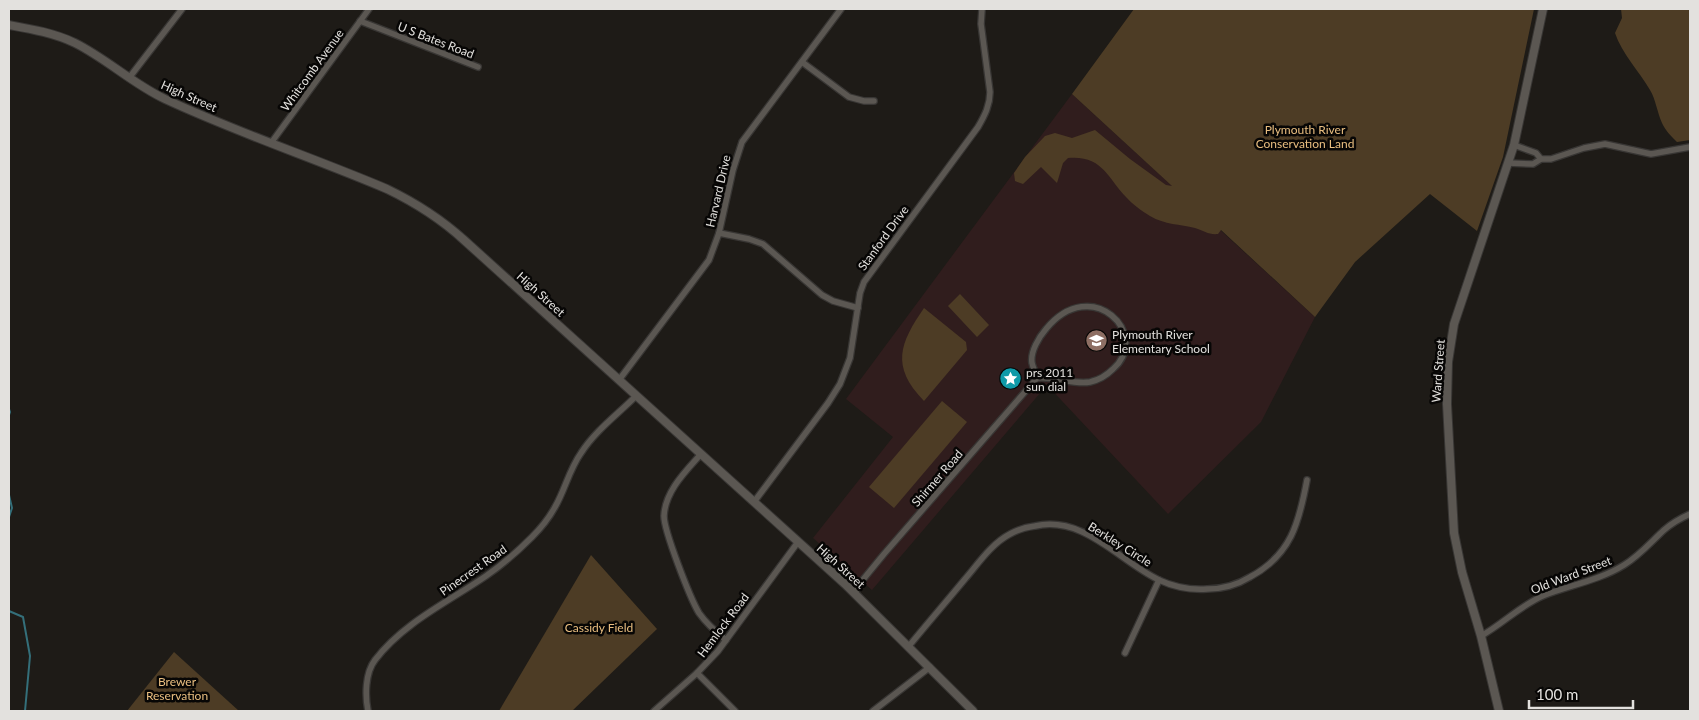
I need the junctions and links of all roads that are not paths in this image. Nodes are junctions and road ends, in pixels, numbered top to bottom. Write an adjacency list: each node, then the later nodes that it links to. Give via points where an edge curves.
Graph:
1 (182, 9): 10 (street)
2 (369, 9): 6 (street, Whitcomb Avenue)
3 (841, 9): 8 (street, Harvard Drive)
4 (982, 9): 18 (street, Stanford Drive, via 990,103 978,127 870,272 864,282)
5 (1543, 9): 13 (main road, Ward Street)
6 (360, 21): 9 (street, U S Bates Road); 12 (street, Whitcomb Avenue)
7 (9, 25): 10 (main road, High Street, via 63,38 91,52)
8 (802, 62): 11 (street, via 848,97); 17 (street, Harvard Drive, via 739,147)
9 (478, 67)
10 (129, 78): 12 (main road, High Street, via 176,104)
11 (874, 101)
12 (270, 143): 20 (main road, High Street, via 387,189 428,212 464,240)
13 (1514, 145): 15 (street); 16 (main road, Ward Street)
14 (1690, 147): 15 (street, via 1651,154 1605,144)
15 (1541, 159): 16 (street, via 1534,164)
16 (1508, 163): 29 (main road, Ward Street, via 1454,324 1446,395 1454,533)
17 (719, 233): 18 (street, via 763,244 822,296); 20 (street, Harvard Drive, via 699,274)
18 (858, 308): 24 (street, Stanford Drive, via 850,358 840,384)
19 (1038, 378): 19 (street, via 1088,382 1107,374 1117,366 1126,349 1121,327 1101,309 1084,306 1069,310 1050,324 1035,346 1032,363); 28 (street, Shirmer Road, via 884,554)
20 (619, 380): 21 (main road, High Street)
21 (636, 396): 22 (main road, High Street); 35 (street, Pinecrest Road, via 581,452 556,506 534,536 488,575 412,624 382,650 367,681)
22 (701, 454): 24 (main road, High Street); 30 (street, via 676,483 664,516 700,614)
23 (1307, 480): 27 (street, Berkley Circle, via 1301,513 1290,538 1275,559 1257,573 1232,586 1216,589 1184,588)
24 (754, 502): 26 (main road, High Street)
25 (1690, 514): 29 (street, Old Ward Street, via 1664,530 1623,566 1528,603)
26 (798, 542): 28 (main road, High Street); 30 (street, Hemlock Road)
27 (1159, 580): 31 (street, Berkley Circle, via 1076,529 1062,525 1036,525 1010,534 990,549); 32 (street)
28 (855, 594): 31 (main road, High Street)
29 (1481, 636): 40 (main road, Ward Street)
30 (726, 640): 34 (street, Hemlock Road)
31 (909, 646): 33 (main road, High Street)
32 (1125, 653)
33 (930, 667): 38 (street); 39 (main road, High Street)
34 (697, 673): 36 (street, Hemlock Road); 37 (street)
35 (368, 711)
36 (654, 711)
37 (735, 711)
38 (873, 711)
39 (973, 711)
40 (1499, 711)

